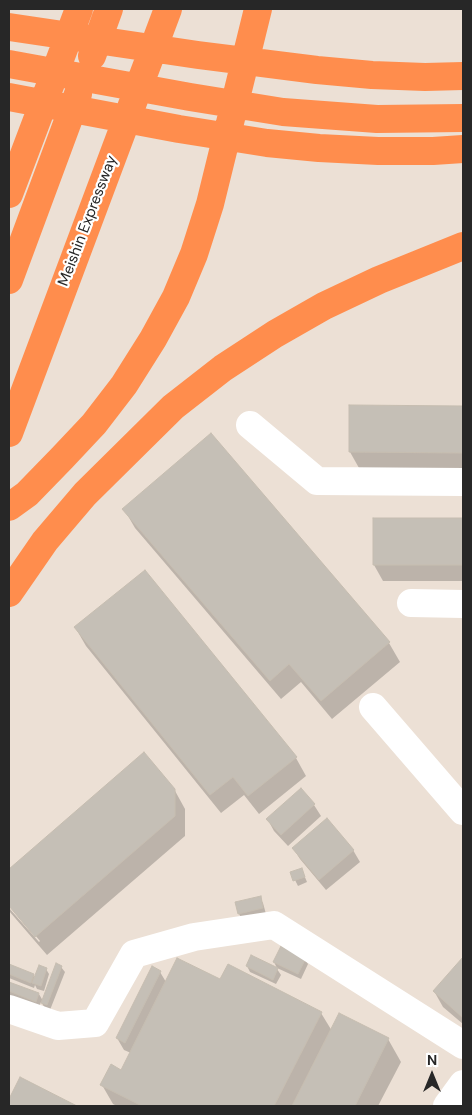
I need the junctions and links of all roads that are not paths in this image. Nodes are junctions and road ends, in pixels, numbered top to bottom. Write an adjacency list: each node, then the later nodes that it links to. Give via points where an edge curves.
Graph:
1 (79, 9): 11 (highway)
2 (109, 9): 13 (highway)
3 (168, 9): 15 (highway, Meishin Expressway)
4 (258, 9): 17 (highway, via 210,204 176,297 124,385 100,416 27,494)
5 (12, 27): 7 (highway, via 317,70 425,77)
6 (9, 64): 9 (highway, via 283,112 377,119)
7 (463, 76)
8 (9, 97): 10 (highway, via 267,143 378,151)
9 (463, 118)
10 (463, 149)
11 (9, 194)
12 (463, 246): 18 (highway, via 324,306 275,334 194,390 85,494 45,541)
13 (9, 280)
14 (250, 425): 16 (street, via 317,481)
15 (9, 433)
16 (463, 482)
17 (9, 507)
18 (9, 593)
19 (411, 604): 20 (street)
20 (463, 604)
21 (372, 707): 22 (street)
22 (463, 811)
23 (9, 1009): 24 (street, via 58,1026 95,1023 134,954 194,937 274,925)
24 (463, 1045)
25 (463, 1084): 26 (street)
26 (446, 1106)

